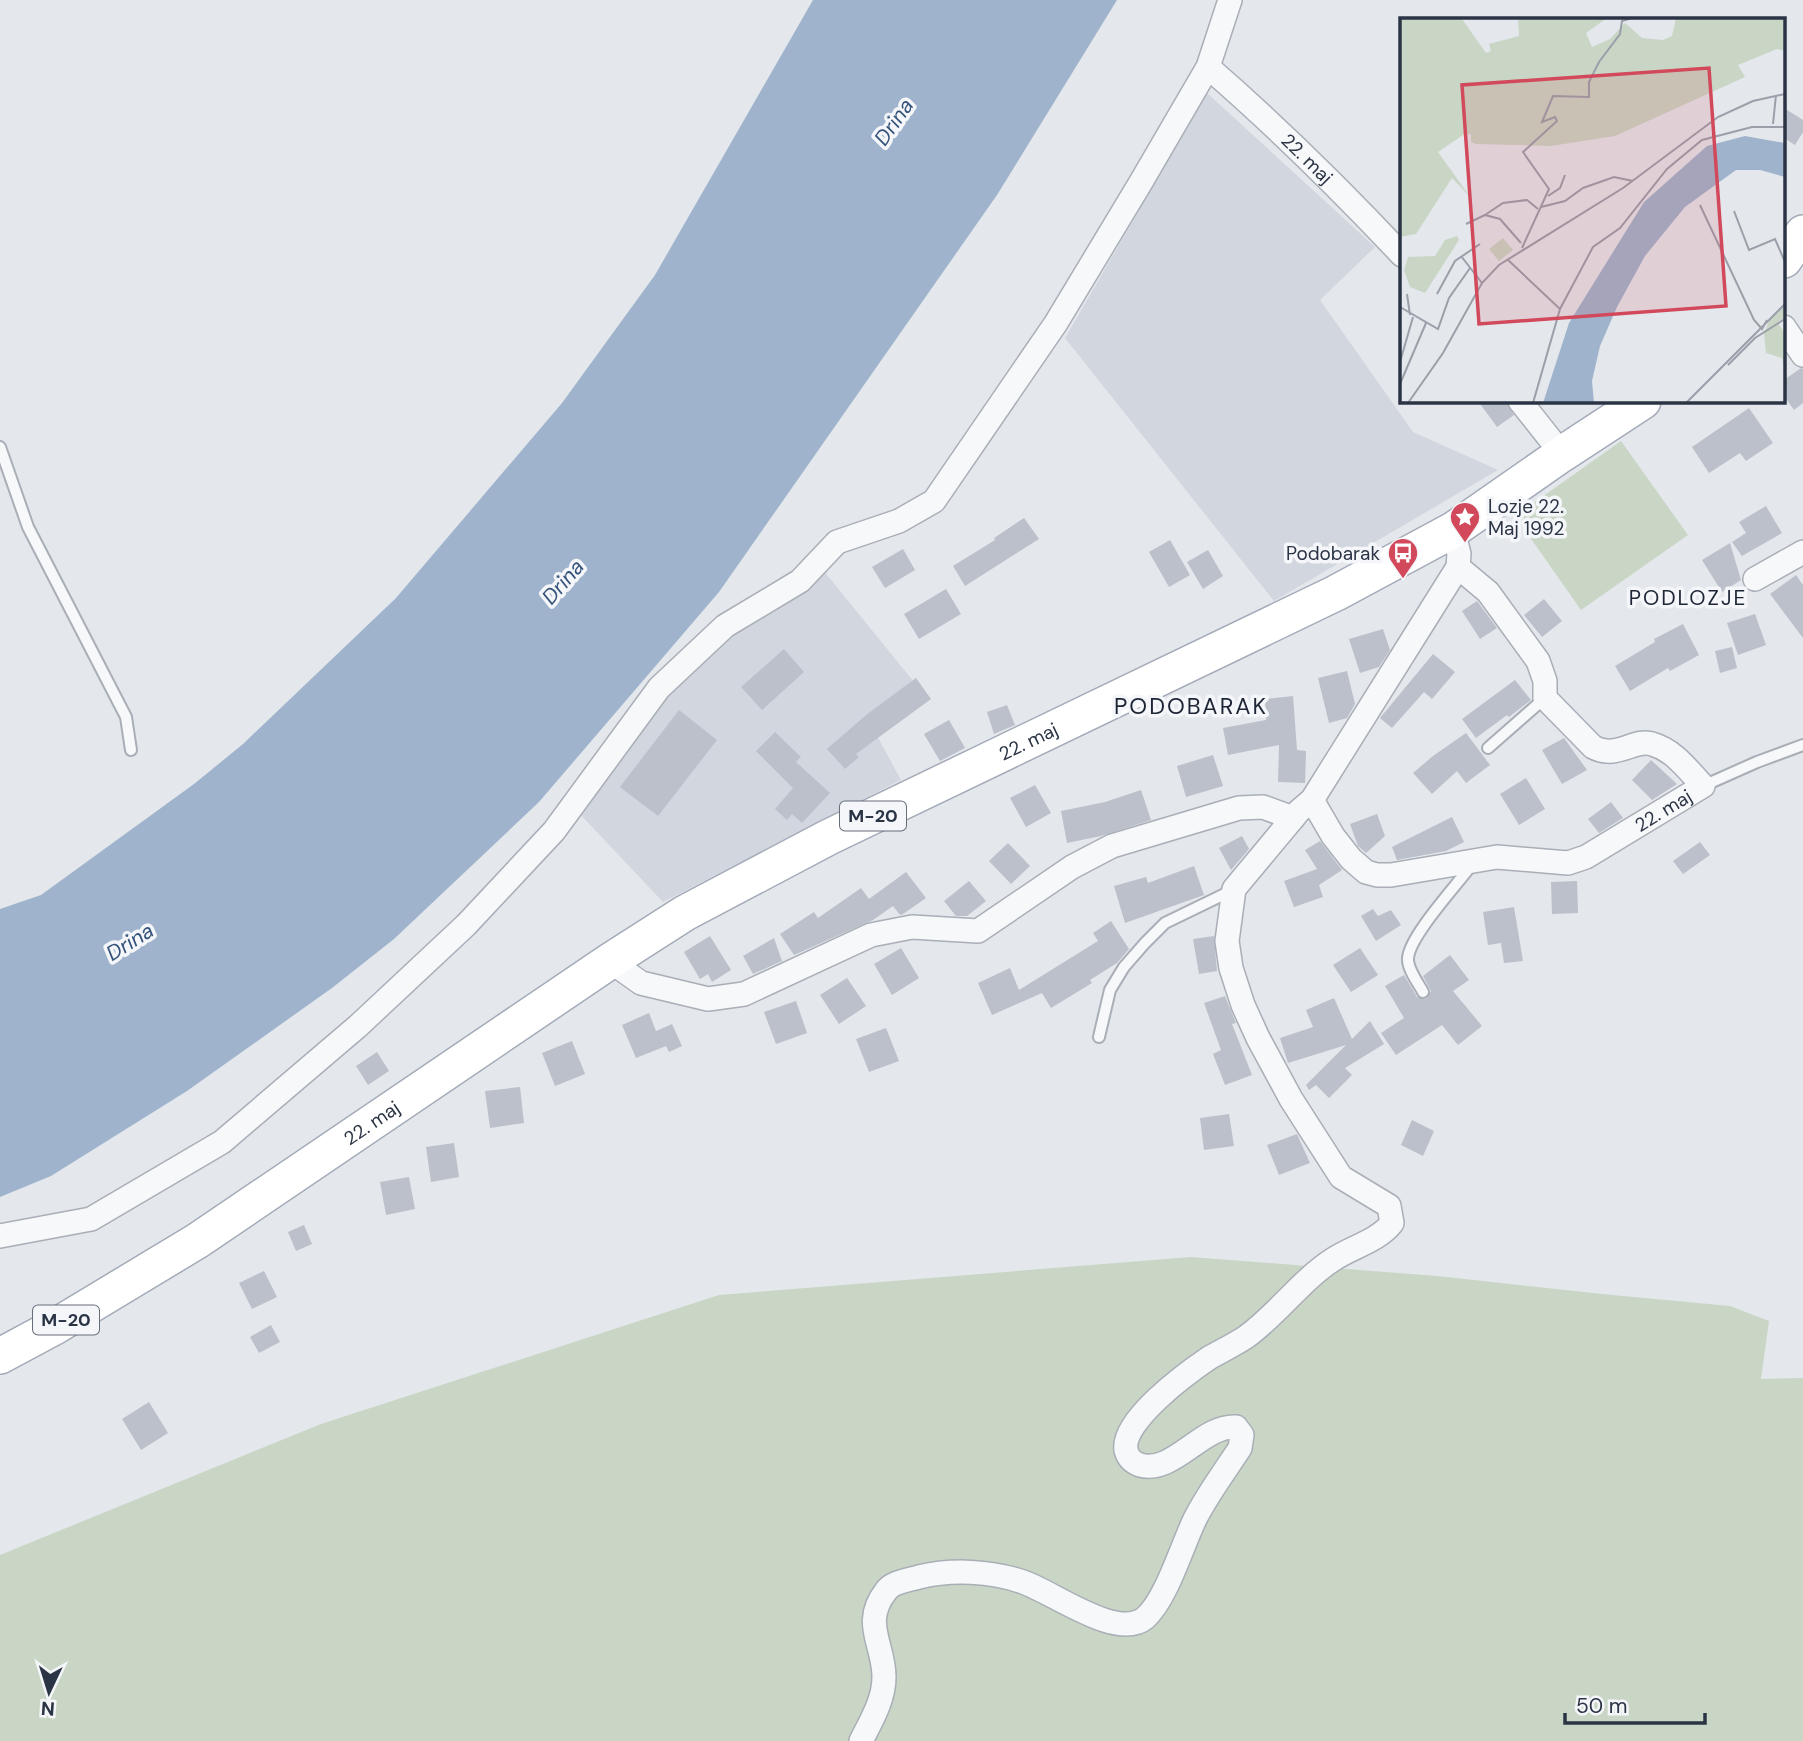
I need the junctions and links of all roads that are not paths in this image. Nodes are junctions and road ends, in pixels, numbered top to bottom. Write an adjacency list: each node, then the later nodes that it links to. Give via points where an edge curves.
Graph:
1 (1230, 0): 2 (street)
2 (1208, 67): 4 (street, 22. maj, via 1257,109); 28 (street, via 1056,323 934,501 900,521 836,542 800,581 725,626 659,688 554,831 466,925 358,1026 222,1142 91,1219)
3 (1803, 233): 5 (main road)
4 (1400, 253)
5 (1786, 257)
6 (1786, 330): 7 (street)
7 (1803, 355)
8 (1521, 402): 11 (street)
9 (1641, 402): 11 (main road, 22. maj / M-20)
10 (0, 447): 19 (lane, via 29,527 125,717)
11 (1562, 454): 12 (main road, 22. maj / M-20)
12 (1453, 530): 14 (street); 25 (main road, 22. maj / M-20, via 1336,593 829,837 685,914)
13 (1803, 552): 15 (street)
14 (1458, 567): 16 (street, via 1488,592 1538,661); 21 (street)
15 (1755, 579)
16 (1545, 698): 18 (lane); 20 (street, 22. maj, via 1593,747 1603,752 1649,742 1673,754)
17 (1803, 745): 20 (lane)
18 (1489, 748)
19 (131, 750)
20 (1703, 786): 23 (street, 22. maj, via 1587,857 1567,863 1497,857)
21 (1312, 800): 22 (street); 23 (street, 22. maj, via 1333,836 1366,872 1391,875)
22 (1293, 818): 24 (street); 25 (street, via 1263,807 1238,808 1112,846 1072,867 978,931 912,927 871,935 744,993 708,999 641,983)
23 (1474, 861): 26 (lane, via 1410,950 1407,960)
24 (1234, 889): 27 (lane, via 1165,923 1145,943 1110,990); 30 (street, via 1227,941 1243,1005 1291,1099 1342,1177 1389,1206 1392,1223 1334,1259 1248,1336 1184,1376 1128,1432 1127,1455 1145,1466 1168,1460 1227,1426 1236,1427 1242,1435 1240,1448 1195,1518 1156,1603 1144,1618 1132,1625 1117,1624 1024,1583 974,1573 938,1573 888,1587 874,1619 884,1676 880,1701)
25 (610, 961): 29 (main road, 22. maj / M-20, via 197,1241)
26 (1423, 992)
27 (1098, 1037)
28 (0, 1237)
29 (0, 1356)
30 (861, 1741)

